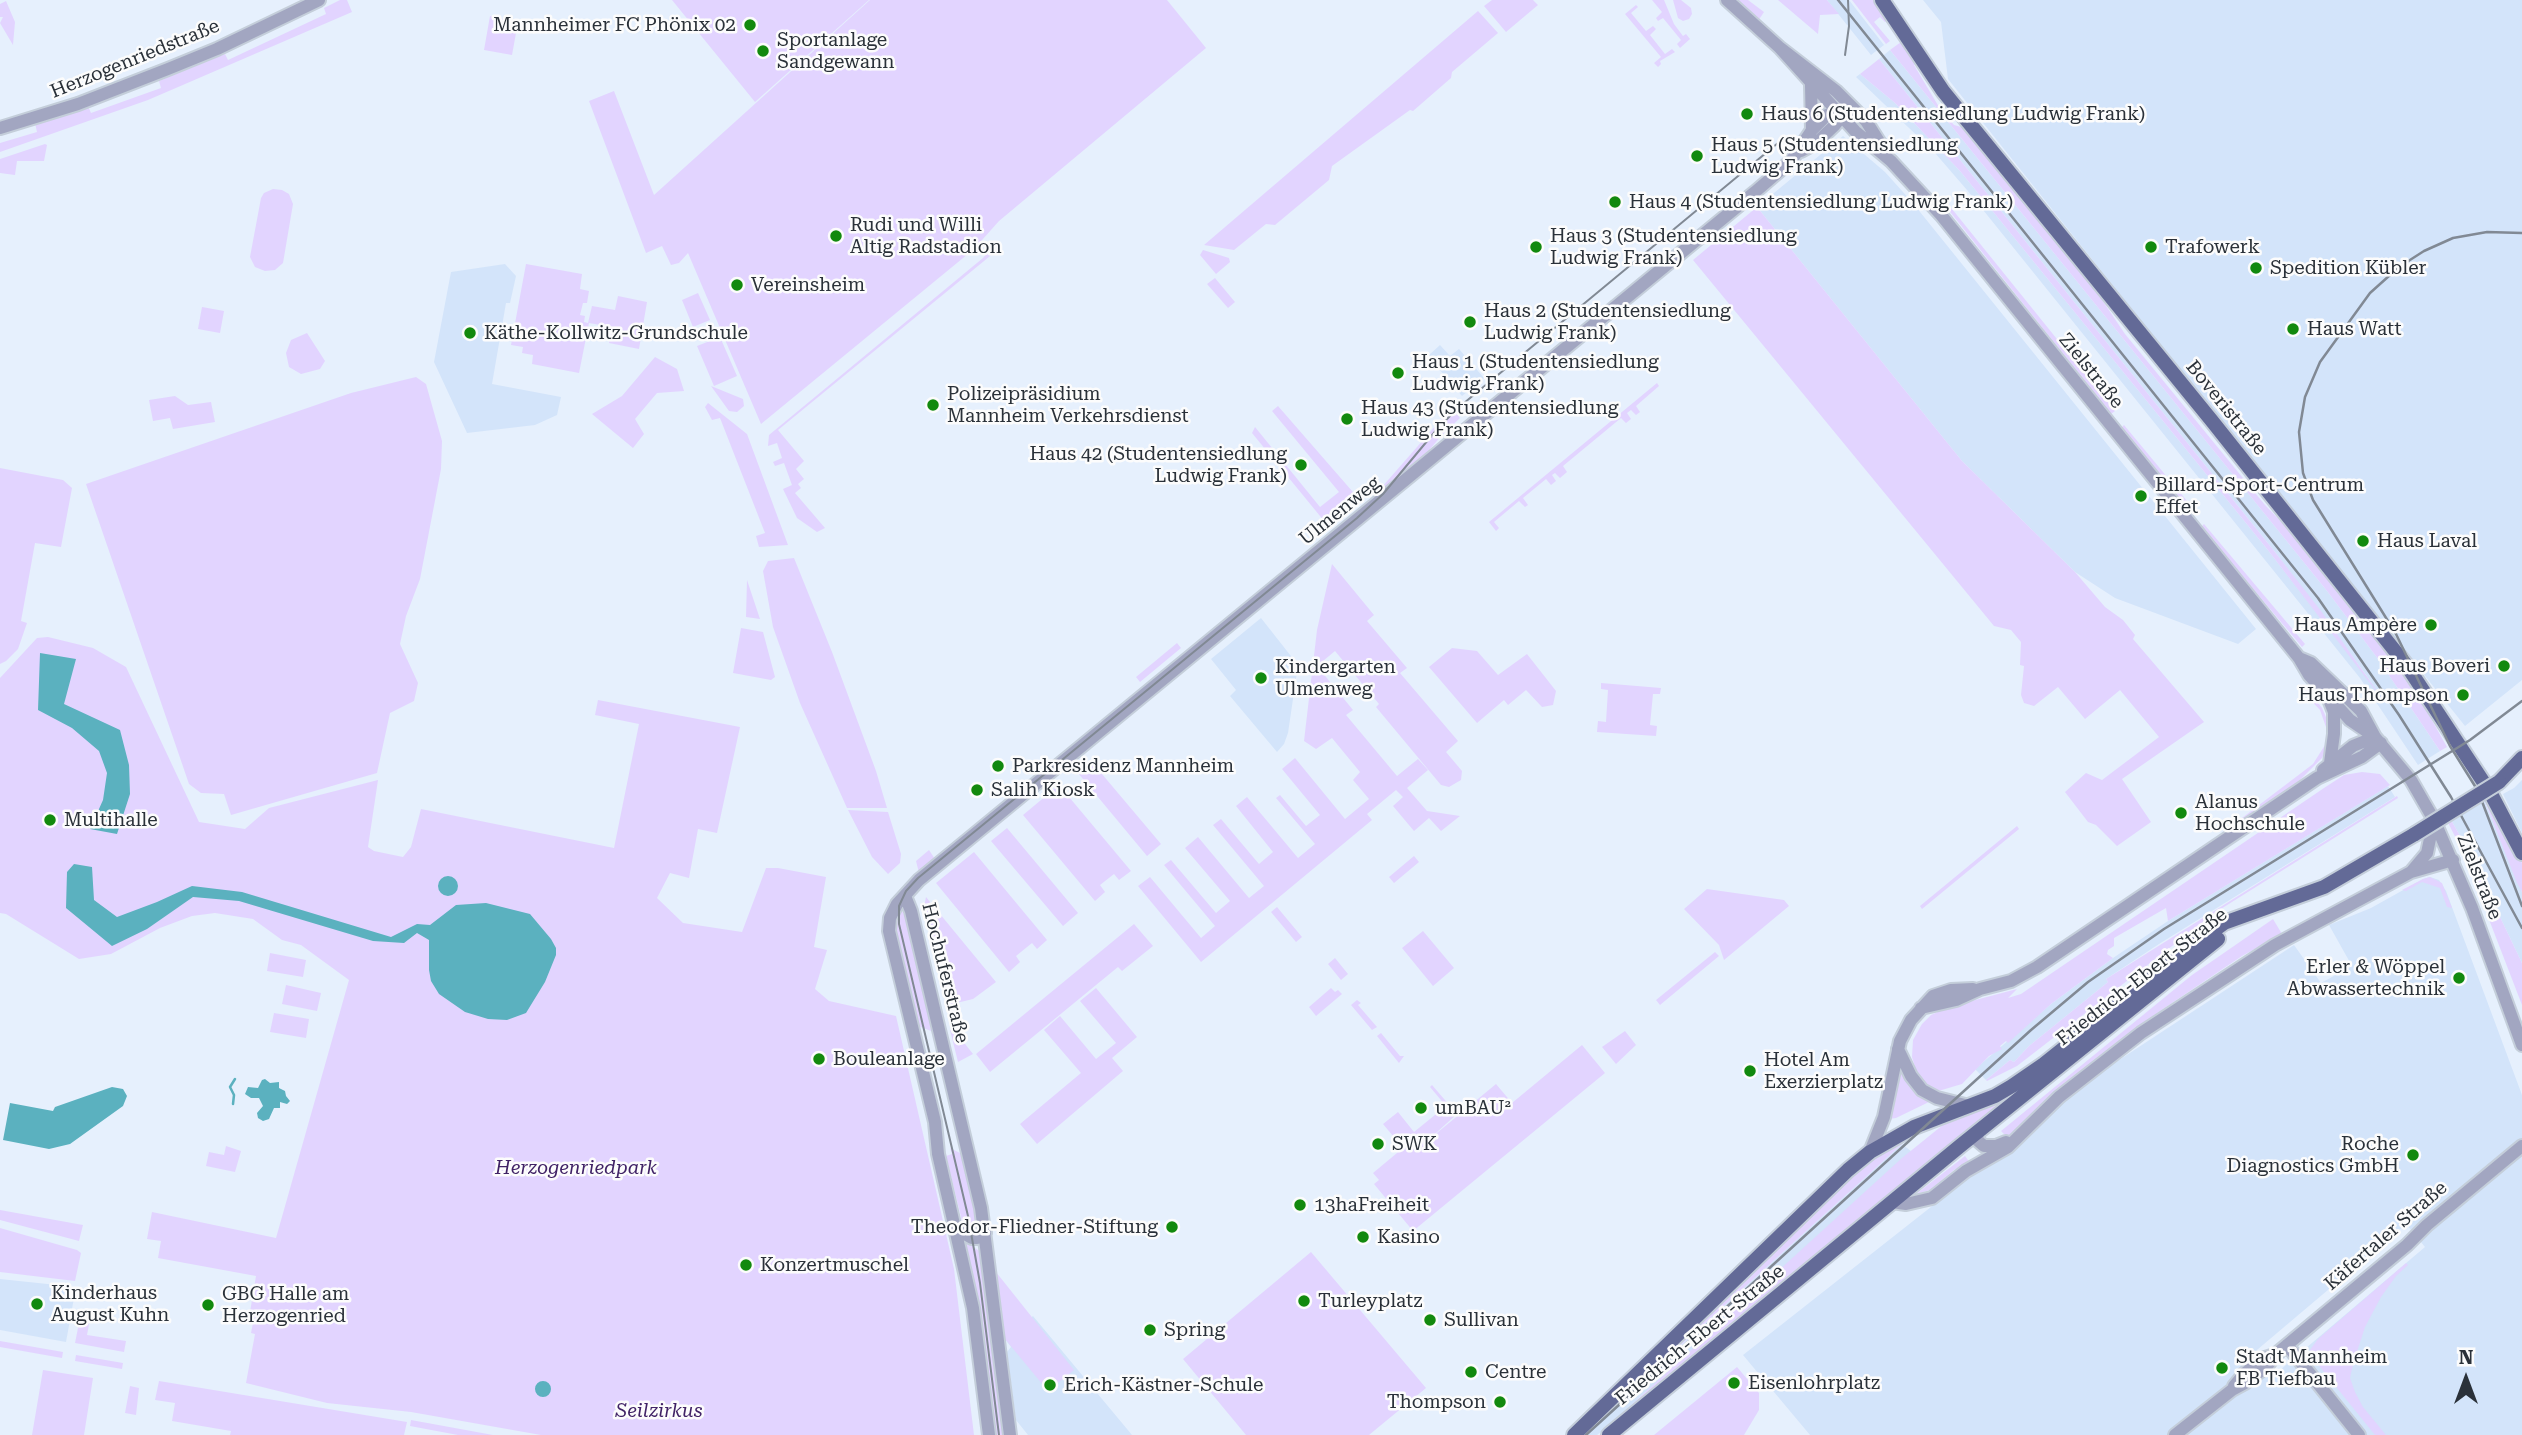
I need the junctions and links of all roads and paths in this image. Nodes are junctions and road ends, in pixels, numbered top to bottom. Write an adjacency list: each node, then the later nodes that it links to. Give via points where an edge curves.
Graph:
1 (319, 0): 8 (street, Herzogenriedstraße, via 168,69)
2 (1727, 0): 4 (street)
3 (1882, 0): 23 (main road, Boveristraße, via 1940,87 2407,666 2493,797)
4 (1779, 47): 5 (street); 6 (street)
5 (1811, 85): 7 (street); 9 (street)
6 (1850, 105): 7 (street, Ulmenweg); 11 (street)
7 (1840, 114): 9 (street, Ulmenweg, via 1828,115); 10 (street, Ulmenweg, via 1816,142); 11 (street, Zielstraße)
8 (0, 128)
9 (1812, 130): 10 (street, Ulmenweg)
10 (1798, 153): 26 (street, Ulmenweg)
11 (1891, 161): 12 (street, Zielstraße, via 1941,215)
12 (2299, 658): 13 (street, Zielstraße); 14 (street, Zielstraße, via 2311,663 2361,711)
13 (2328, 698): 14 (street, Zielstraße); 16 (street, via 2334,712)
14 (2378, 740): 16 (street, Friedrich-Ebert-Straße, via 2362,740); 18 (street, Friedrich-Ebert-Straße, via 2362,757); 20 (street, Zielstraße, via 2411,780)
15 (2522, 758): 19 (main road)
16 (2330, 763): 18 (street, Friedrich-Ebert-Straße)
17 (2522, 766): 19 (main road)
18 (2316, 778): 28 (street, Friedrich-Ebert-Straße, via 2037,967 2011,981 1921,1009 1906,1027)
19 (2500, 783): 21 (main road, bridge)
20 (2434, 820): 22 (street); 24 (street, Zielstraße)
21 (2417, 836): 29 (main road, Friedrich-Ebert-Straße, via 2324,887 2224,923 2031,1074); 30 (main road, Friedrich-Ebert-Straße, via 2338,888 2250,917 2224,934)
22 (2427, 853): 24 (street); 25 (street)
23 (2522, 853)
24 (2451, 855): 25 (street); 27 (street, Zielstraße)
25 (2411, 872): 31 (street, via 2275,946 2141,1033)
26 (905, 896): 35 (street, Hochuferstraße, via 890,918 889,931); 36 (street, Hochuferstraße)
27 (2522, 1045)
28 (1898, 1049): 29 (street, via 1922,1090); 33 (street, Friedrich-Ebert-Straße, via 1884,1115)
29 (1969, 1106): 33 (main road, Friedrich-Ebert-Straße, via 1914,1127)
30 (1978, 1132): 31 (street, via 1979,1143 1990,1147); 34 (main road, Friedrich-Ebert-Straße)
31 (2021, 1132): 34 (street, via 2008,1147 1932,1198)
32 (2522, 1146): 37 (street, Käfertaler Straße)
33 (1870, 1152): 40 (main road, Friedrich-Ebert-Straße)
34 (1892, 1202): 41 (main road, Friedrich-Ebert-Straße)
35 (956, 1229): 36 (street, via 972,1238); 38 (street, Hochuferstraße, via 973,1308)
36 (985, 1233): 39 (street, Hochuferstraße)
37 (2287, 1345): 42 (street, Käfertaler Straße, via 2262,1359 2232,1390); 43 (street)
38 (989, 1435)
39 (1010, 1435)
40 (1574, 1435)
41 (1609, 1435)
42 (2175, 1435)
43 (2359, 1435)

